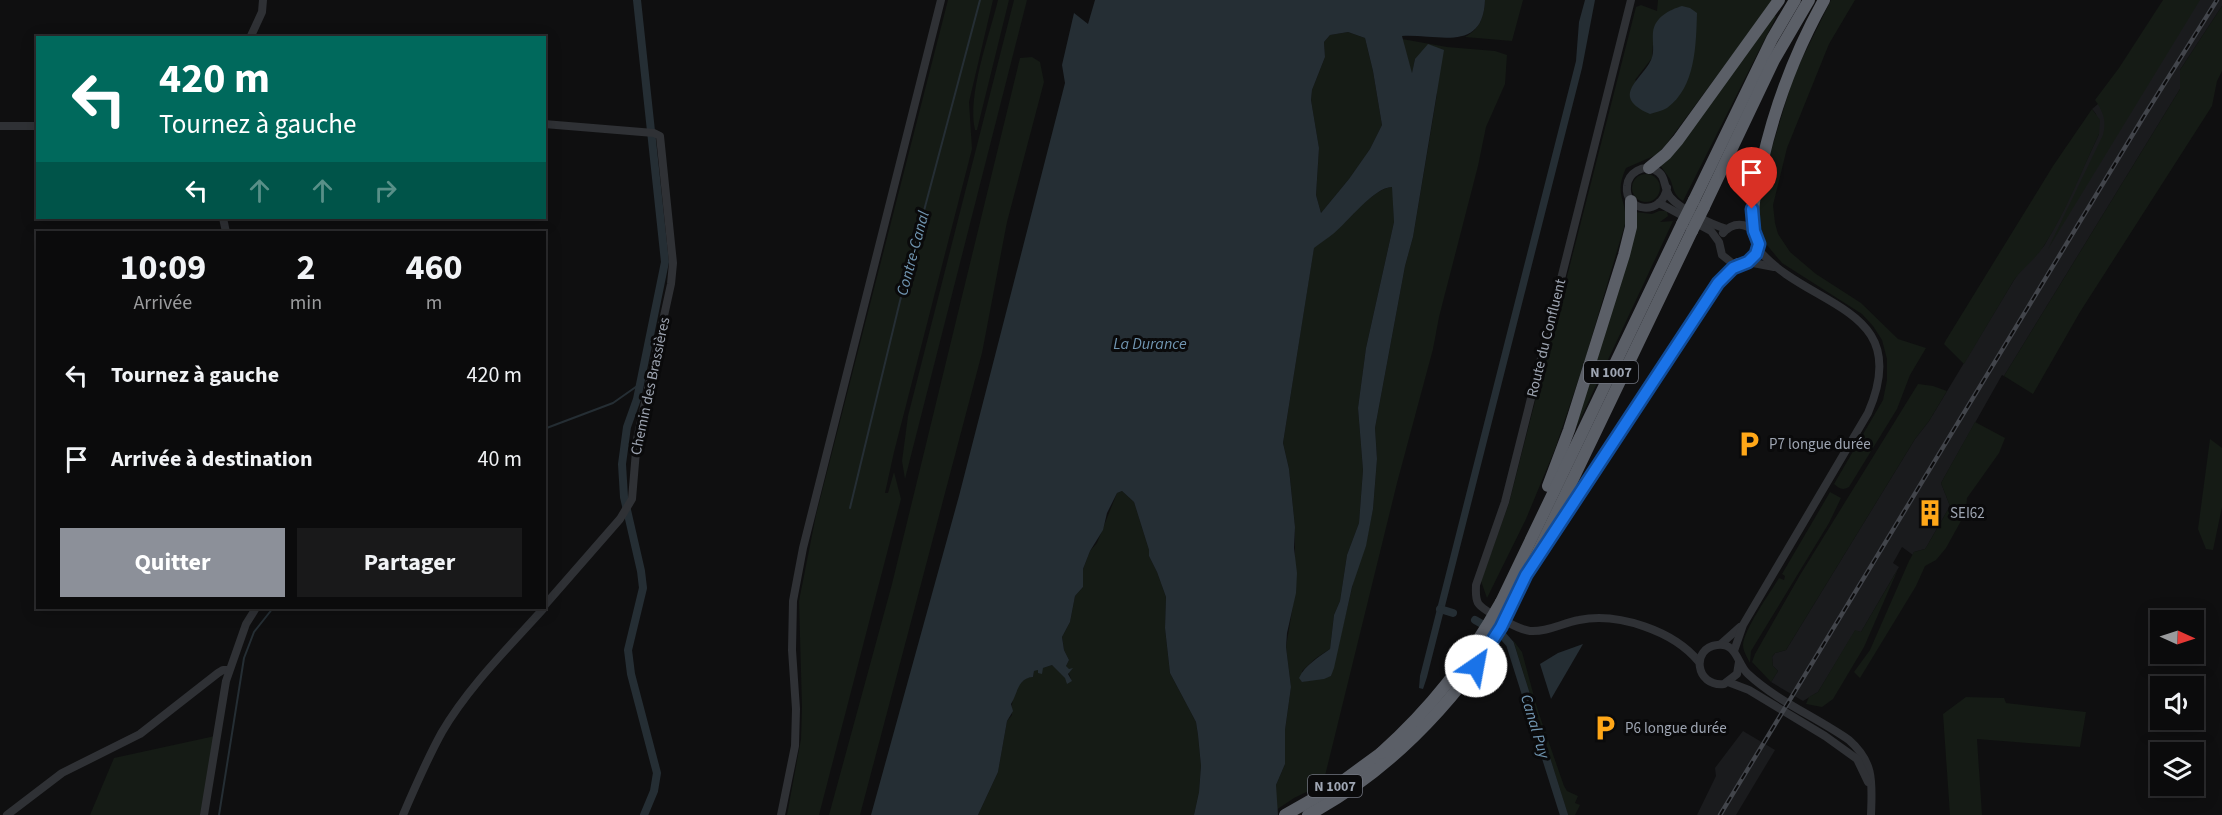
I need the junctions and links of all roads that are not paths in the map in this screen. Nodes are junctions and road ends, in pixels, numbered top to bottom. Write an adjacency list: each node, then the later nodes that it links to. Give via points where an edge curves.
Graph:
1 (264, 0): 8 (street)
2 (941, 0): 43 (street, via 802,548 793,601 795,746)
3 (1631, 0): 33 (street, Route du Confluent, via 1505,502 1476,585 1482,608 1527,630 1543,630 1576,620 1612,619 1644,626)
4 (1779, 0): 12 (highway, via 1678,140)
5 (1795, 0): 16 (highway, N 1007, via 1767,49)
6 (1809, 0): 16 (highway, N 1007)
7 (1824, 0): 19 (highway, via 1794,59 1770,129 1752,209)
8 (251, 36)
9 (546, 124): 26 (street, Chemin des Brassières, via 654,134 673,263 637,439 634,493 628,509)
10 (0, 126): 11 (street)
11 (36, 126)
12 (1649, 168): 13 (street, via 1663,177); 14 (street, via 1636,171 1628,182 1626,189)
13 (1667, 188): 15 (street); 18 (street, via 1680,205)
14 (1631, 201): 15 (street, via 1642,208); 24 (highway, via 1631,227 1624,255)
15 (1659, 203): 20 (street, via 1703,225)
16 (1699, 203): 17 (highway, N 1007, bridge)
17 (1687, 228): 24 (highway, N 1007); 25 (highway, N 1007)
18 (1726, 229): 19 (street, via 1743,225); 20 (street)
19 (1754, 231): 21 (street)
20 (1719, 242): 22 (street, via 1726,260)
21 (1758, 249): 22 (street); 23 (street)
22 (1743, 263): 23 (street); 25 (highway, via 1718,283)
23 (1774, 267): 30 (street, via 1854,315 1869,332 1881,370 1868,413)
24 (1540, 519): 27 (highway, N 1007)
25 (1526, 575): 27 (highway, N 1007)
26 (546, 605)
27 (1506, 605): 44 (highway, N 1007, bridge, via 1456,675 1404,732 1359,771); 45 (highway, N 1007, bridge, via 1485,653 1441,710 1382,767)
28 (255, 609): 37 (street)
29 (542, 609): 42 (street, Chemin des Brassières, via 454,715)
30 (1743, 625): 31 (street); 34 (street)
31 (1721, 644): 32 (street); 34 (street)
32 (1710, 646): 33 (street); 35 (street)
33 (1685, 647): 35 (street)
34 (1734, 651): 36 (street)
35 (1700, 662): 38 (street, via 1702,674 1709,681)
36 (1739, 662): 38 (street, via 1737,674); 39 (street, via 1762,685 1858,749 1870,769)
37 (229, 670): 40 (street, via 218,673 140,734 62,774); 41 (street)
38 (1728, 682): 39 (street, via 1749,690 1851,754 1866,775)
39 (1872, 797): 46 (street)
40 (7, 815)
41 (204, 815)
42 (403, 815)
43 (781, 815)
44 (1285, 815)
45 (1308, 815)
46 (1871, 815)

